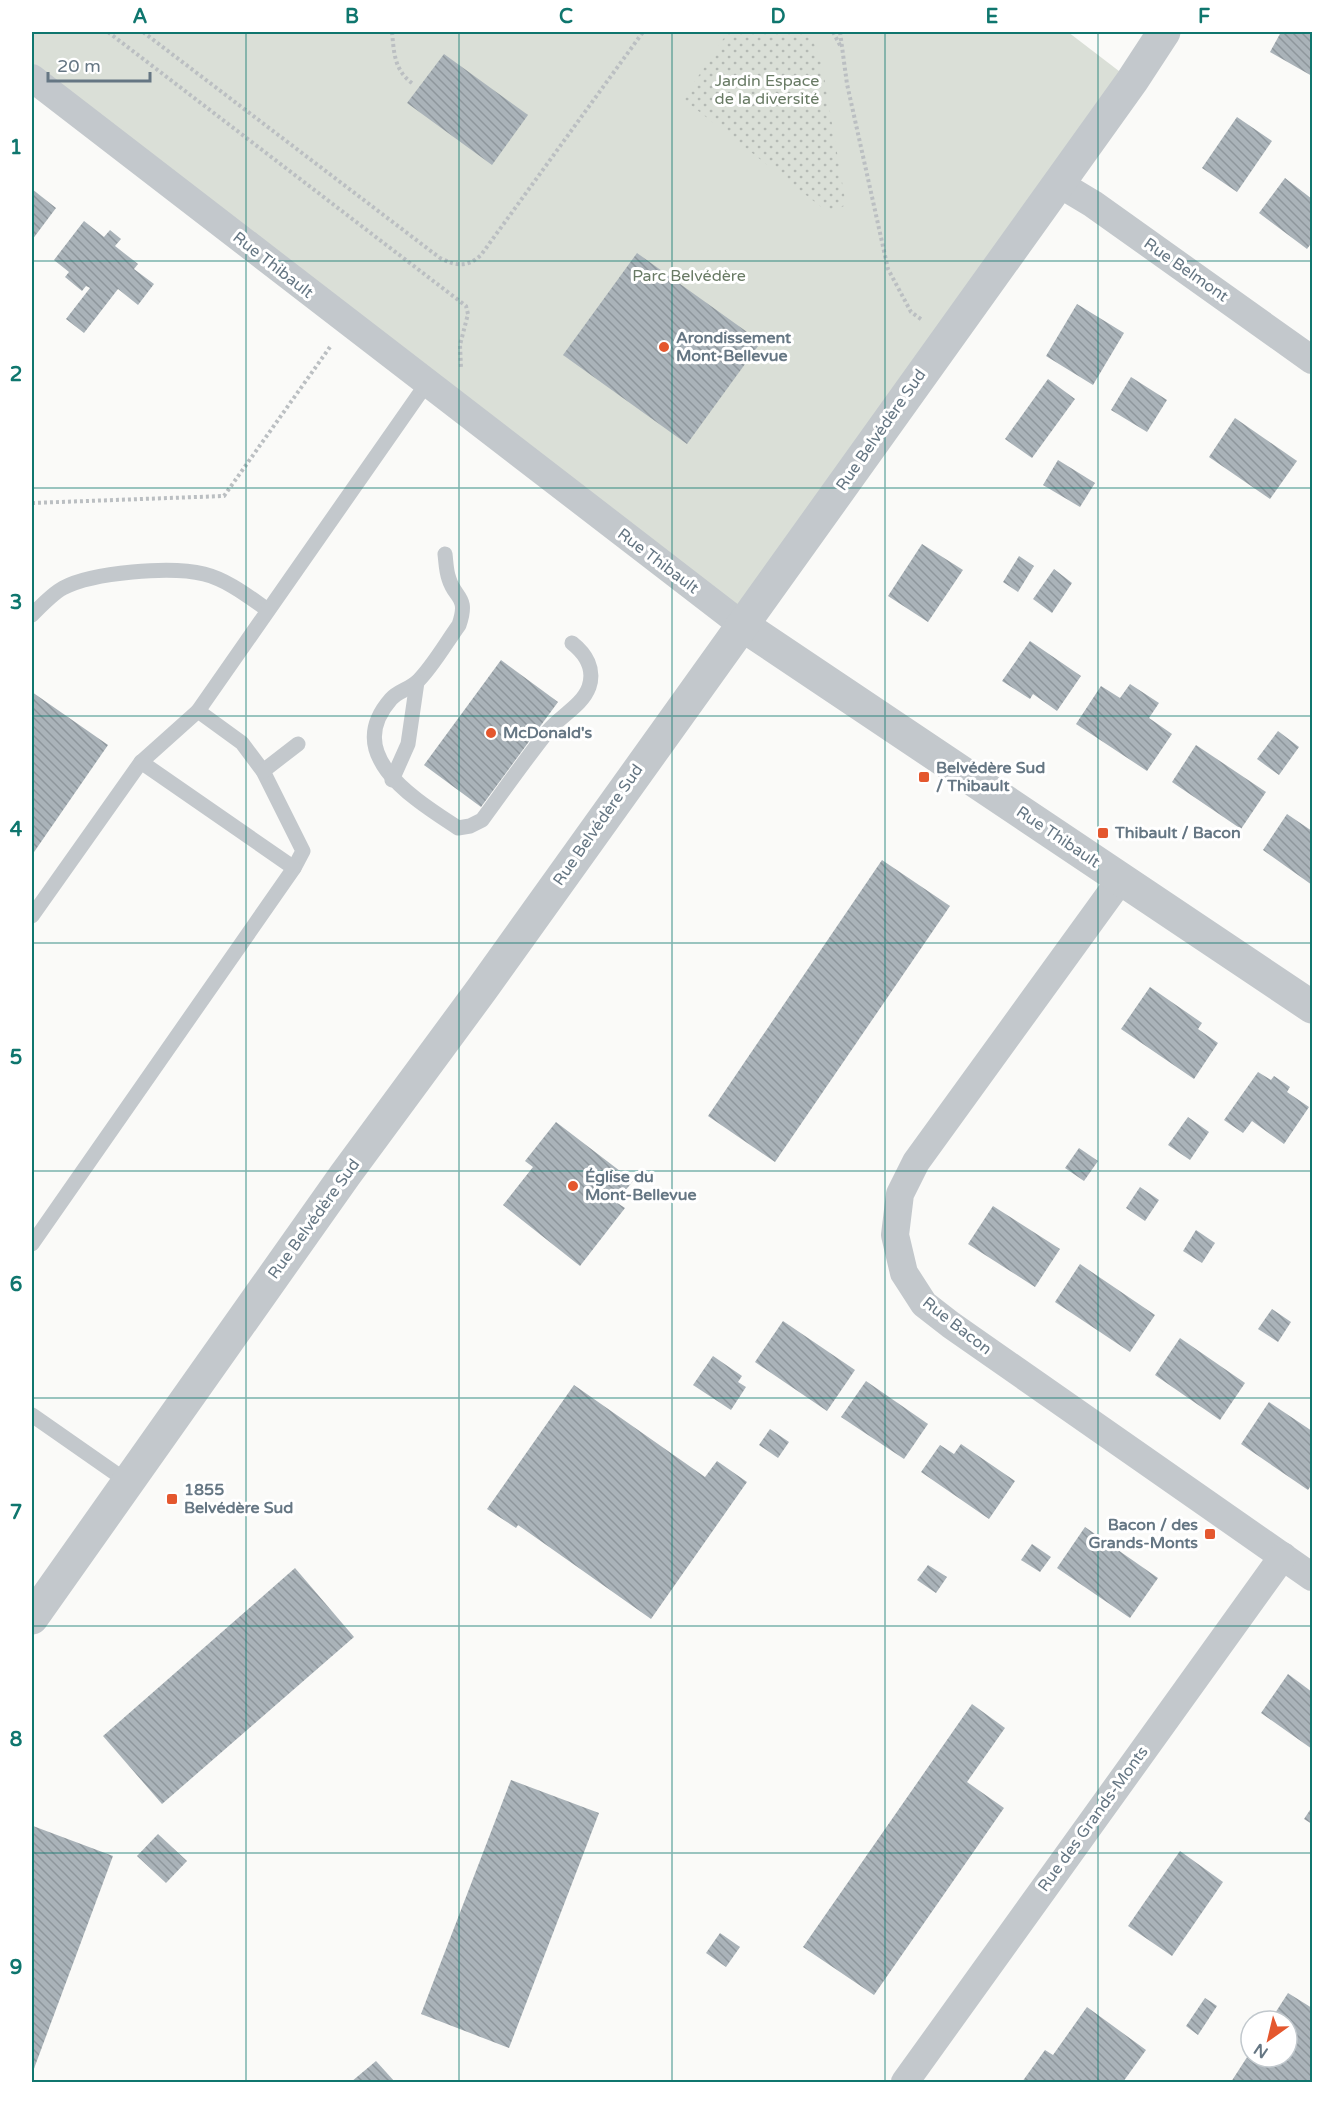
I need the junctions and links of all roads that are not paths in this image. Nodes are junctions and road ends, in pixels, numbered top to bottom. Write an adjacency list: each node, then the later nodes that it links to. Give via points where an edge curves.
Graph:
1 (1164, 32): 3 (street, Rue Belvédère Sud)
2 (32, 78): 5 (street, Rue Thibault)
3 (1058, 183): 4 (street, Rue Belmont); 9 (street, Rue Belvédère Sud)
4 (1312, 360)
5 (427, 383): 7 (lane); 9 (street, Rue Thibault)
6 (445, 554): 11 (lane, via 449,582 460,597 462,616)
7 (268, 610): 8 (lane, via 230,585 204,574 164,570 106,575 64,588); 12 (lane)
8 (32, 615)
9 (742, 625): 18 (street, Rue Thibault); 23 (street, Rue Belvédère Sud)
10 (572, 643): 16 (lane, via 582,651 591,675 583,698 550,728 482,820 458,828)
11 (417, 682): 16 (lane, via 408,744); 16 (lane, via 393,697 381,711 375,729 375,748)
12 (198, 711): 14 (lane); 15 (lane, via 242,743)
13 (298, 744): 15 (lane)
14 (141, 762): 17 (lane); 19 (lane)
15 (263, 771): 17 (lane, via 303,851)
16 (392, 780)
17 (294, 868): 21 (lane)
18 (1121, 879): 20 (street, Rue Thibault); 24 (street, Rue Bacon, via 916,1162 900,1194 897,1215 895,1235 904,1273 924,1304 951,1325)
19 (32, 916)
20 (1312, 1006)
21 (32, 1244)
22 (32, 1415): 23 (lane)
23 (128, 1482): 26 (street, Rue Belvédère Sud)
24 (1283, 1556): 25 (street, Rue Bacon); 27 (street, Rue des Grands-Monts)
25 (1312, 1577)
26 (32, 1618)
27 (905, 2082)

